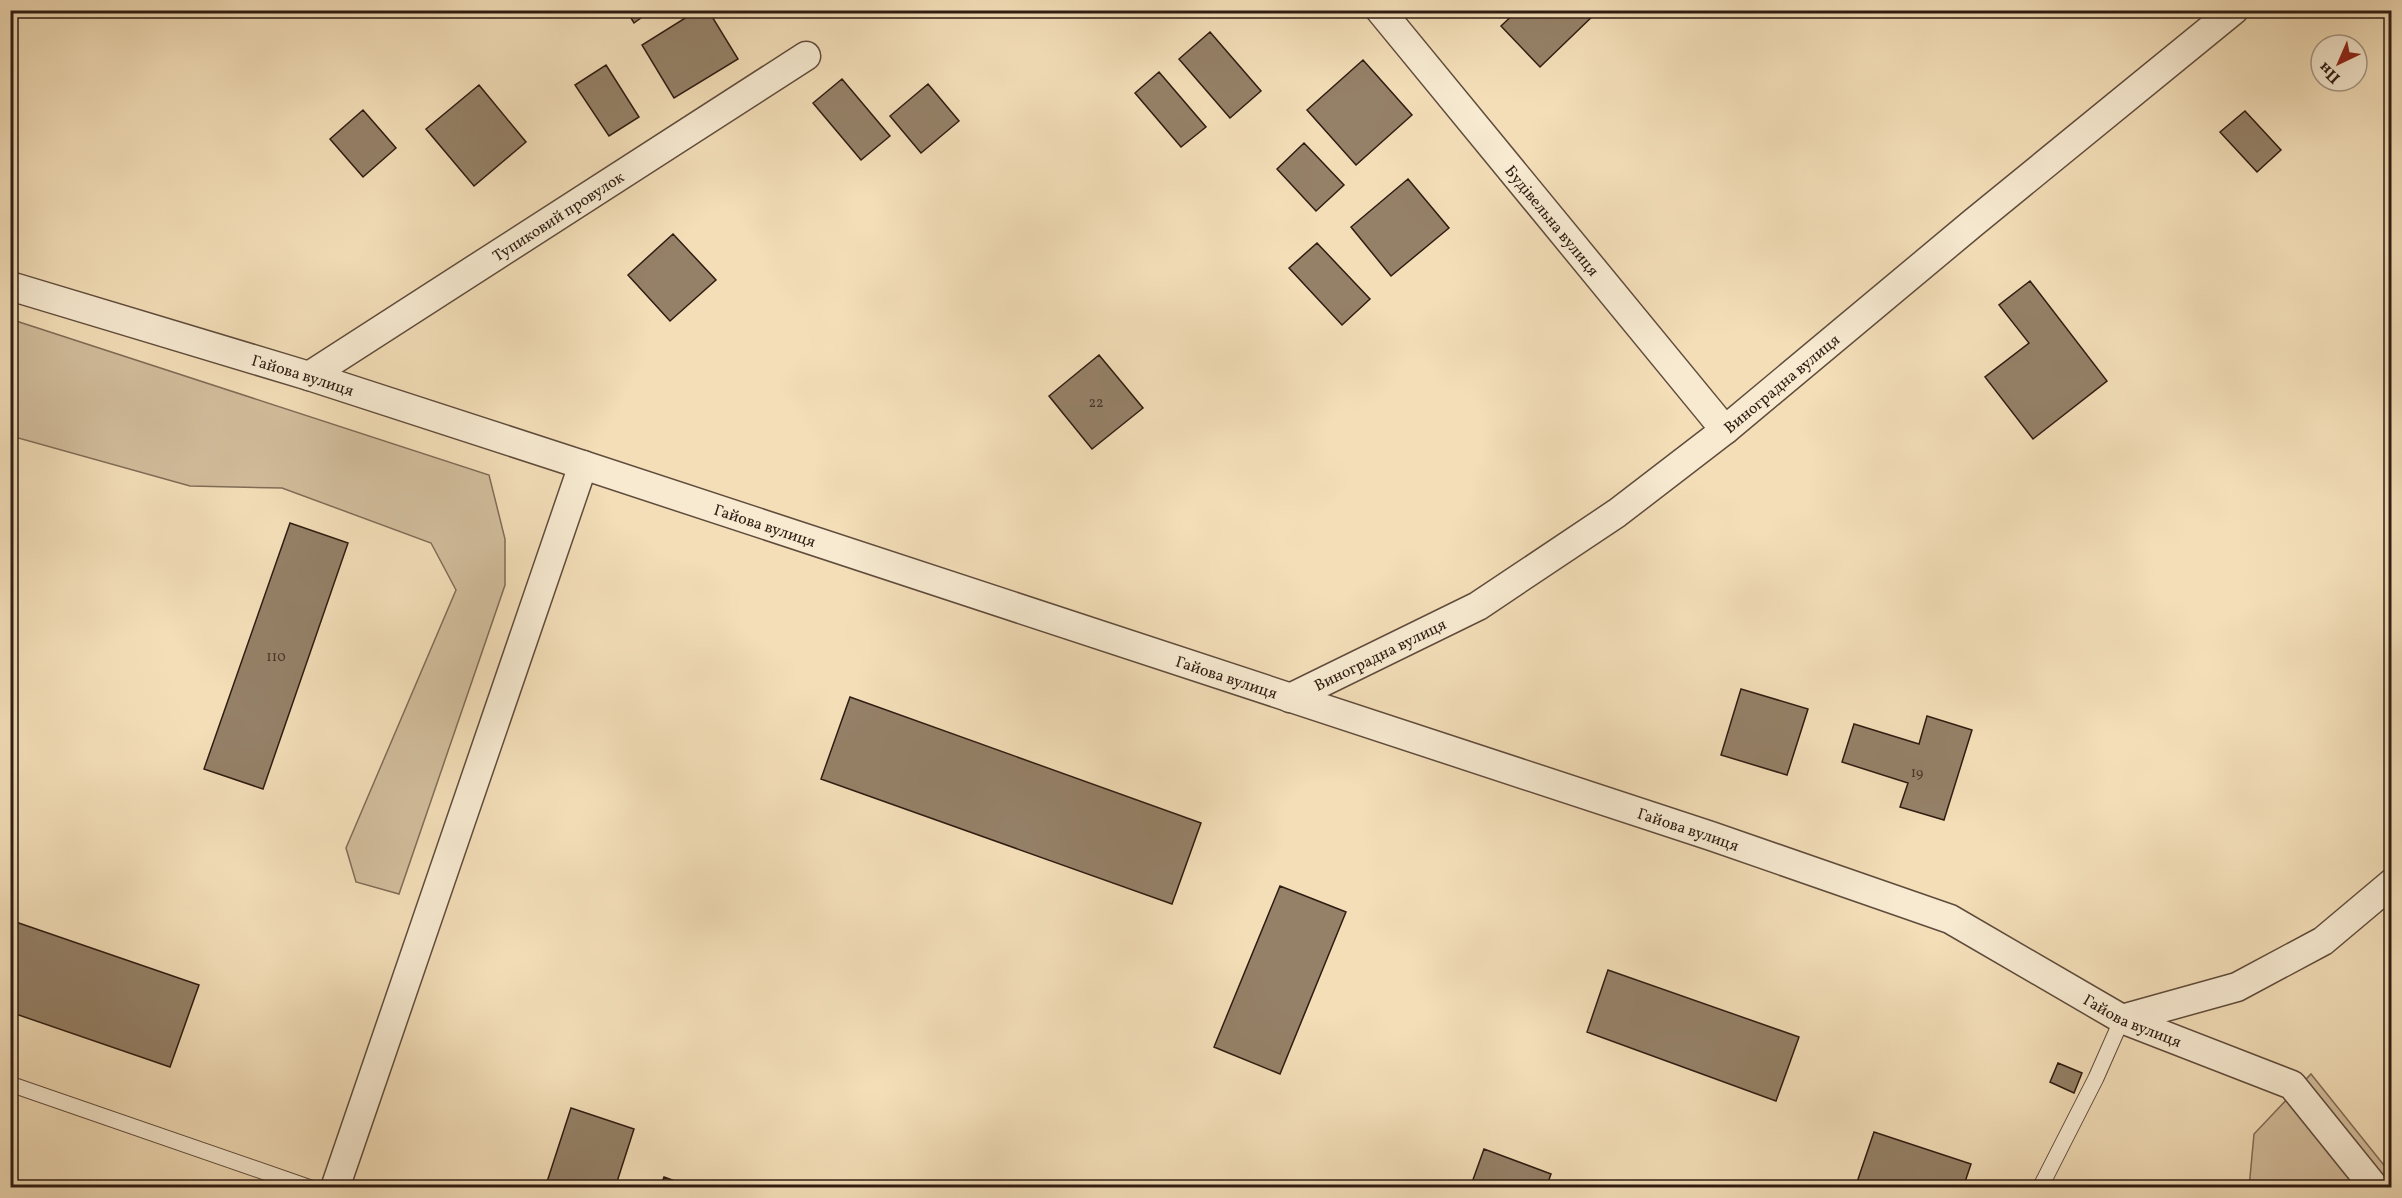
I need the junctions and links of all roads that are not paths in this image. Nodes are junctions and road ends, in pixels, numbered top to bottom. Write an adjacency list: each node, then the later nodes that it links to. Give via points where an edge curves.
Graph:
1 (1380, 10): 6 (street, Будівельна вулиця)
2 (2234, 10): 6 (street, Виноградна вулиця)
3 (806, 56): 5 (street, Тупиковий провулок)
4 (10, 286): 5 (street, Гайова вулиця)
5 (309, 376): 7 (street, Гайова вулиця)
6 (1725, 430): 8 (street, Виноградна вулиця, via 1617,513 1478,606)
7 (583, 465): 8 (street, Гайова вулиця); 13 (street)
8 (1290, 698): 10 (street, Гайова вулиця, via 1950,919)
9 (2391, 883): 10 (street, via 2323,941 2236,987)
10 (2122, 1019): 14 (lane); 15 (street, Гайова вулиця, via 2292,1085)
11 (10, 1084): 12 (lane)
12 (311, 1188)
13 (335, 1188)
14 (2040, 1188)
15 (2375, 1188)

